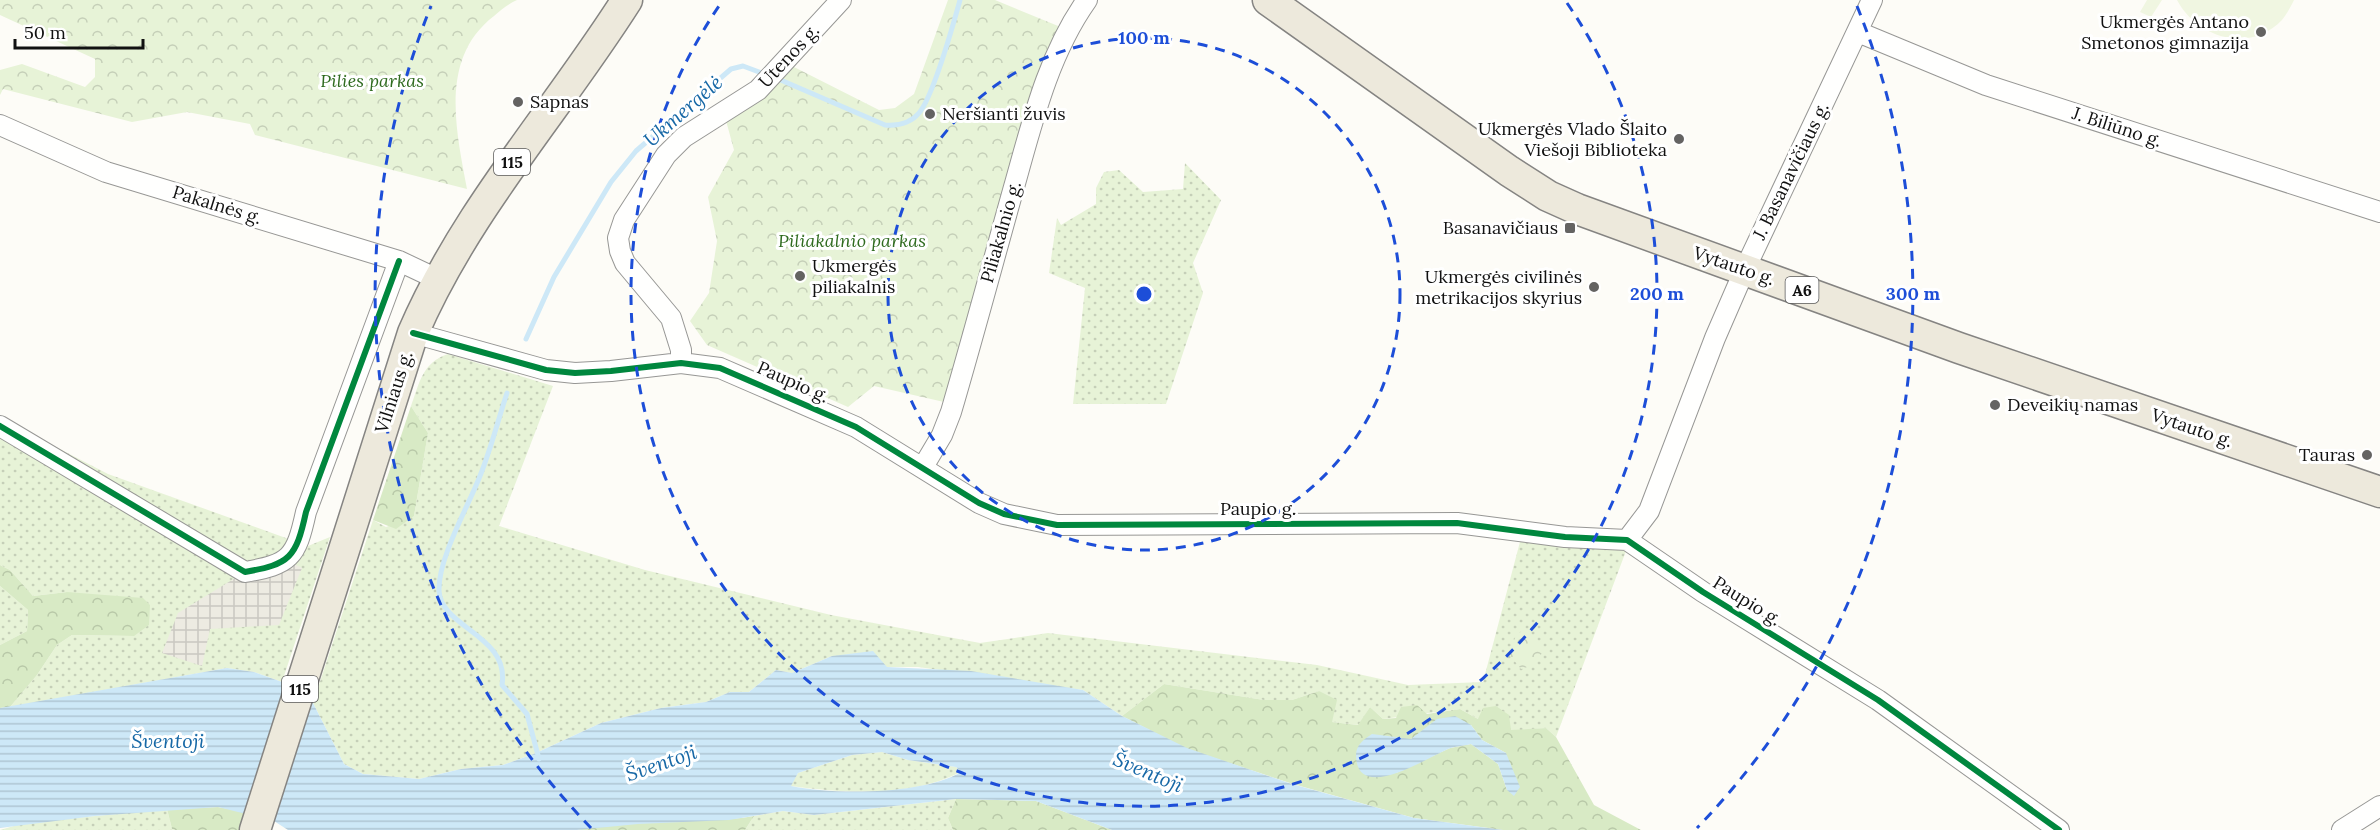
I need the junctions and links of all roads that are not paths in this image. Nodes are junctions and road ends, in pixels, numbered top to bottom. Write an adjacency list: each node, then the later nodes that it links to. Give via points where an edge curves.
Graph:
1 (627, 0): 11 (main road, Vilniaus g. / 115, via 509,166)
2 (841, 0): 13 (street, Utenos g., via 761,86 684,137 666,155 624,220 618,238 625,263 671,318)
3 (1087, 0): 15 (street, Piliakalnio g., via 1071,23 1049,74 951,412)
4 (1872, 0): 6 (street, J. Basanavičiaus g.)
5 (1284, 5): 10 (main road, Vytauto g. / A6, via 1548,196)
6 (1857, 32): 8 (street, J. Biliūno g., via 1986,85); 10 (street, J. Basanavičiaus g.)
7 (0, 125): 9 (street, Pakalnės g., via 106,172)
8 (2380, 212)
9 (399, 261): 11 (street, Pakalnės g.); 14 (street, via 310,501 301,537 287,560 271,568 245,572)
10 (1744, 269): 16 (main road, Vytauto g. / A6, via 1959,348); 17 (street, J. Basanavičiaus g., via 1649,512)
11 (437, 279): 12 (main road, Vilniaus g. / 115)
12 (413, 333): 13 (street, Paupio g., via 546,370 574,373); 19 (main road, Vilniaus g. / 115)
13 (681, 363): 15 (street, Paupio g., via 704,364 739,374 856,427)
14 (0, 426)
15 (923, 467): 17 (street, Paupio g., via 954,489 1004,514 1057,525 1457,523 1565,537)
16 (2380, 492)
17 (1627, 540): 20 (street, Paupio g., via 1878,700)
18 (2380, 806): 21 (street)
19 (255, 830)
20 (2059, 830)
21 (2342, 830)

